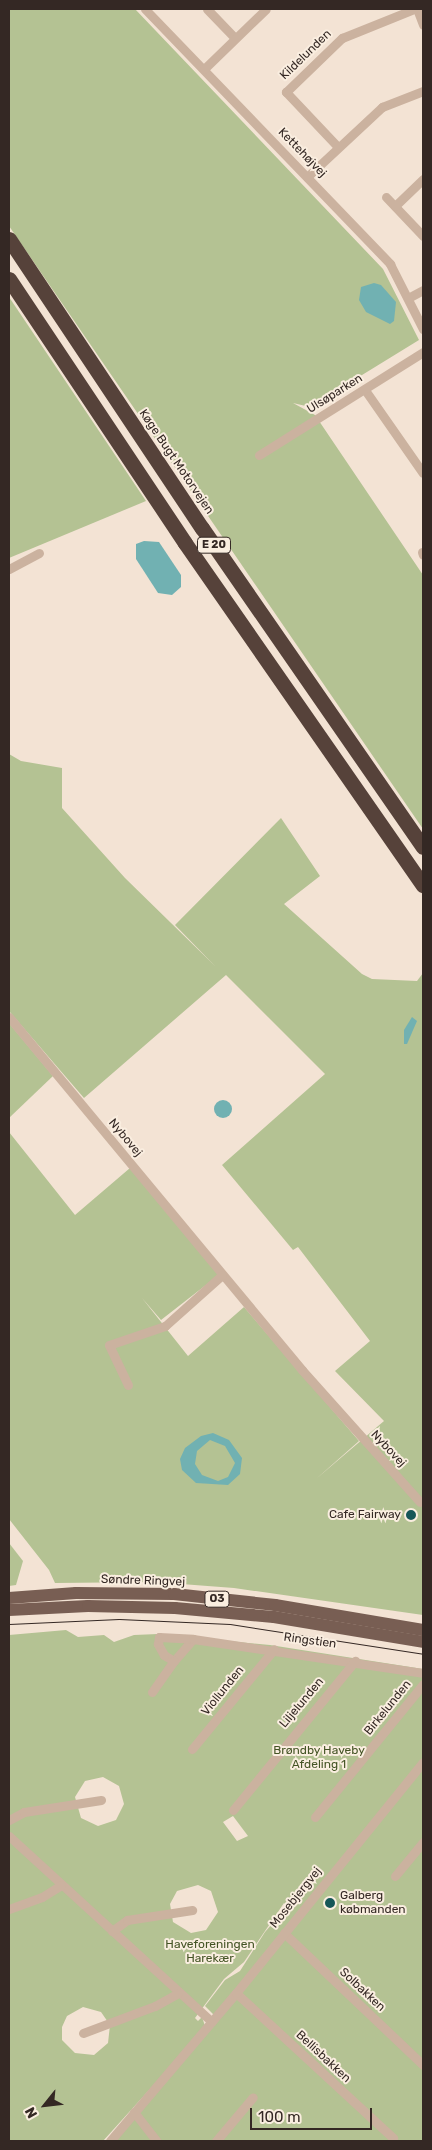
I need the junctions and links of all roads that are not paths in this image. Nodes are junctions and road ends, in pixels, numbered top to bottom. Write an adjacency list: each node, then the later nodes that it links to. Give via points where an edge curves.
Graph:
1 (145, 9): 7 (street, Kettehøjvej)
2 (207, 9): 6 (street)
3 (266, 9): 6 (street)
4 (416, 9): 5 (street, Kildelunden); 9 (street, Kildelunden, via 342,38 286,92)
5 (423, 25)
6 (235, 38): 7 (street)
7 (204, 69): 10 (street, Kettehøjvej)
8 (423, 91): 9 (street, via 382,107)
9 (338, 147): 10 (street)
10 (307, 176): 18 (street, Kettehøjvej, via 390,264)
11 (423, 180): 13 (street)
12 (386, 197): 13 (street)
13 (395, 206): 14 (street)
14 (423, 236)
15 (9, 239): 26 (highway, Køge Bugt Motorvejen / E 20, via 202,528)
16 (9, 279): 27 (highway, E 20, via 185,543)
17 (423, 290): 18 (street)
18 (408, 298): 19 (street, Kettehøjvej)
19 (423, 329)
20 (423, 352): 21 (street, Ulsøparken)
21 (365, 390): 22 (street, Ulsøparken); 23 (street)
22 (259, 454)
23 (423, 473)
24 (39, 553): 25 (street)
25 (9, 570)
26 (423, 847)
27 (423, 886)
28 (9, 1017): 29 (street, Nybovej)
29 (222, 1275): 30 (street, via 165,1326 109,1345); 31 (street, Nybovej, via 363,1441)
30 (128, 1385)
31 (420, 1502)
32 (9, 1598): 34 (main road, Søndre Ringvej / O3, via 76,1593 174,1594 275,1605)
33 (9, 1610): 36 (main road, Søndre Ringvej / O3, via 88,1606 176,1608 274,1617)
34 (423, 1630)
35 (193, 1639): 37 (street, Ringstien); 39 (street); 39 (street, Ringstien, via 160,1637 161,1651)
36 (423, 1642)
37 (274, 1649): 38 (street, Ringstien); 43 (street, Viollunden)
38 (355, 1661): 40 (street, Ringstien); 46 (street, Liljelunden)
39 (174, 1662): 42 (street)
40 (423, 1672)
41 (423, 1684): 47 (street, Birkelunden)
42 (152, 1692)
43 (192, 1749)
44 (423, 1762): 56 (street, Mosebjergvej)
45 (101, 1800): 48 (street, via 24,1812)
46 (233, 1810)
47 (315, 1817)
48 (9, 1820)
49 (9, 1836): 52 (street)
50 (423, 1842): 51 (street)
51 (395, 1876)
52 (62, 1885): 53 (street, via 42,1897); 55 (street)
53 (9, 1909)
54 (192, 1910): 55 (street, via 127,1920)
55 (112, 1931): 57 (street)
56 (284, 1934): 58 (street, Mosebjergvej); 61 (street, Solbakken)
57 (178, 1993): 59 (street); 60 (street, via 163,2003)
58 (236, 1993): 59 (street, Mosebjergvej); 64 (street, Bellisbakken)
59 (212, 2022): 63 (street, Mosebjergvej)
60 (83, 2033)
61 (423, 2065)
62 (253, 2097): 67 (street)
63 (134, 2112): 65 (street, Mosebjergvej); 66 (street)
64 (394, 2138)
65 (110, 2141)
66 (157, 2141)
67 (216, 2141)

